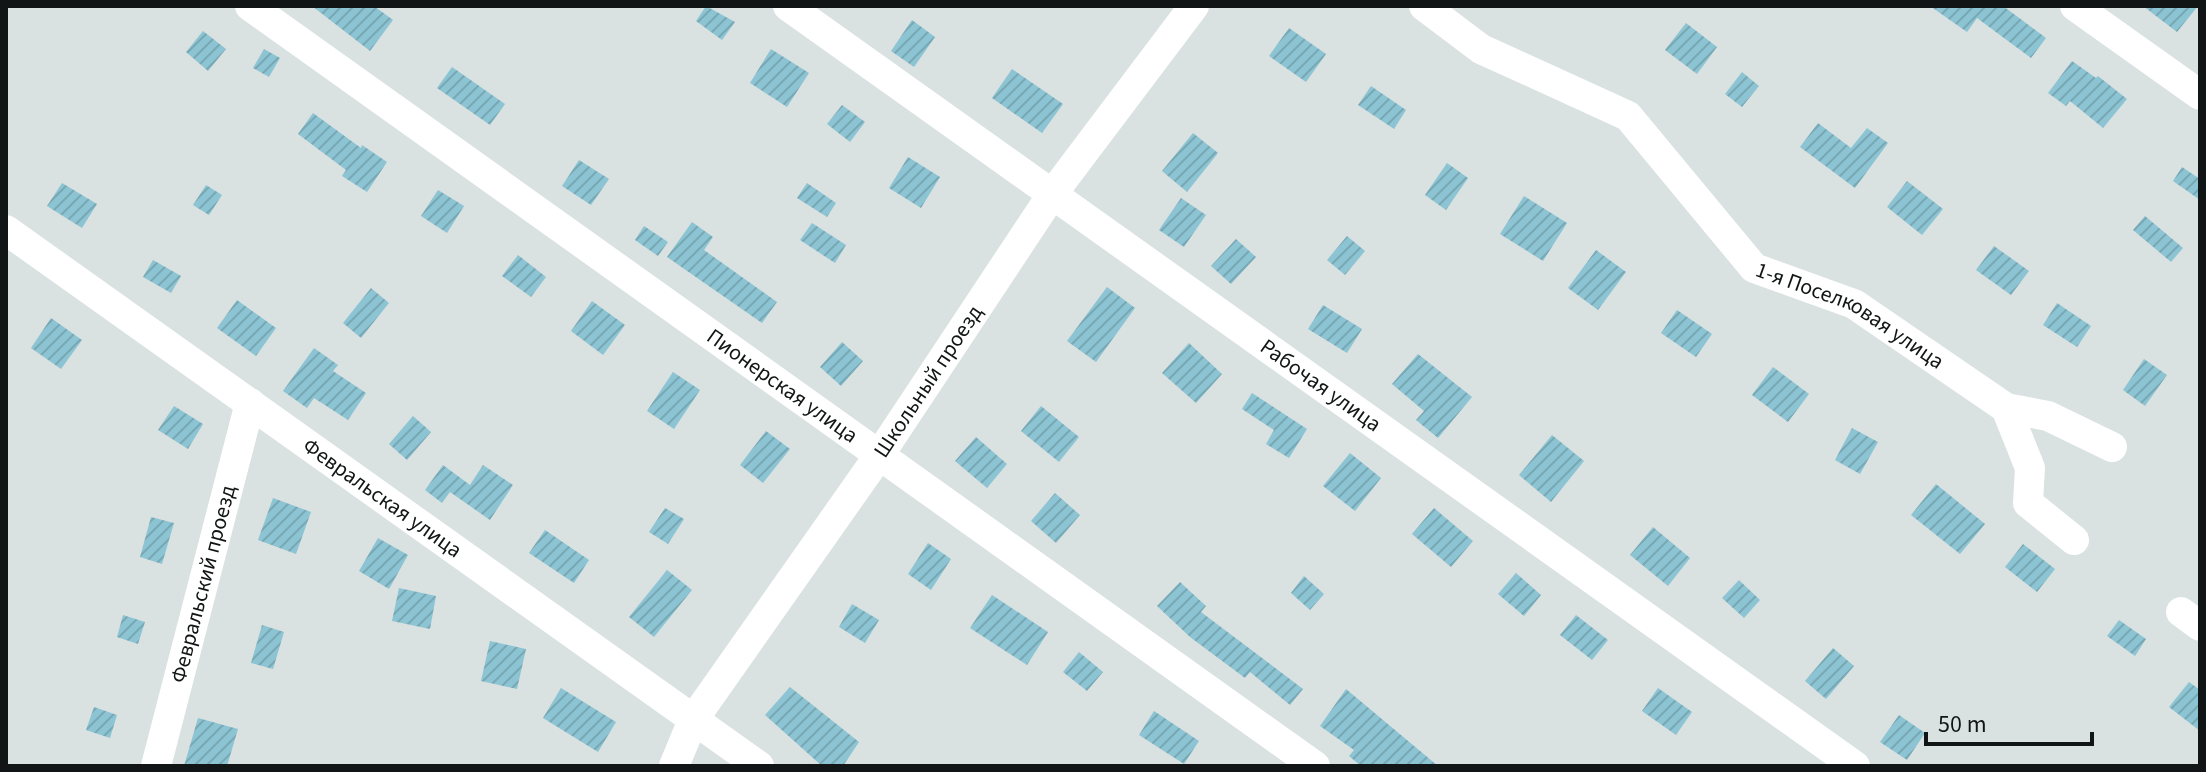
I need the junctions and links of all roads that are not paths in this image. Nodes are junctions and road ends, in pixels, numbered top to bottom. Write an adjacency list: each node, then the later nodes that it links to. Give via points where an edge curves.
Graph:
1 (250, 6): 12 (street, Пионерская улица)
2 (788, 6): 7 (street, Рабочая улица)
3 (1194, 6): 7 (street, Школьный проезд)
4 (1424, 6): 10 (street, 1-я Поселковая улица, via 1481,49 1628,116 1754,268 1854,304)
5 (2075, 6): 6 (street)
6 (2200, 95)
7 (1053, 193): 12 (street, Школьный проезд); 19 (street, Рабочая улица)
8 (6, 230): 9 (street, Февральская улица)
9 (250, 403): 14 (street, Февральская улица); 15 (street, Февральский проезд)
10 (2006, 408): 11 (street, 1-я Поселковая улица, via 2048,416); 13 (street, via 2030,468 2028,503)
11 (2112, 447)
12 (878, 457): 14 (street, Школьный проезд); 18 (street, Пионерская улица)
13 (2074, 540)
14 (693, 720): 16 (street, Школьный проезд); 17 (street, Февральская улица)
15 (156, 766)
16 (674, 766)
17 (759, 766)
18 (1315, 766)
19 (1855, 766)

